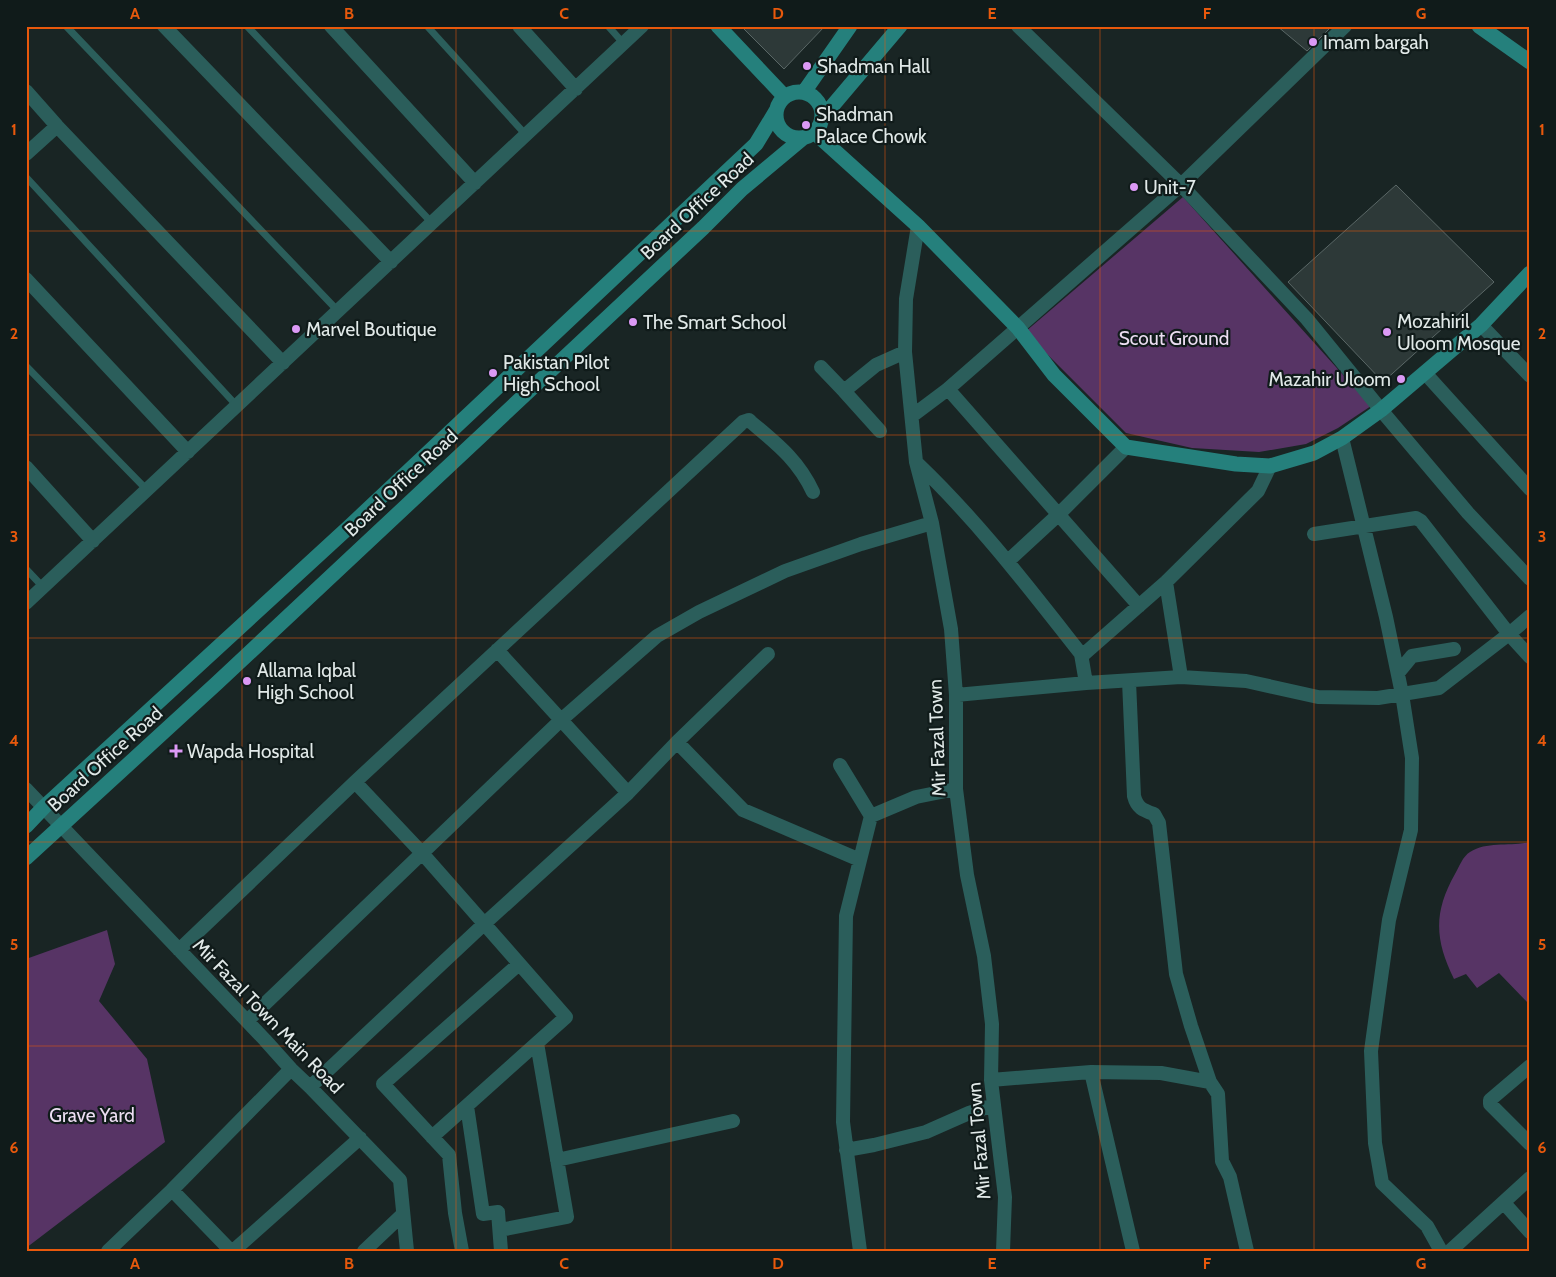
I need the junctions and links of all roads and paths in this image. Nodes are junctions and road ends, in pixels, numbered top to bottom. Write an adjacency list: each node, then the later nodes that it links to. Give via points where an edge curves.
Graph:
1 (66, 26): 35 (lane)
2 (165, 26): 32 (street)
3 (247, 26): 30 (lane)
4 (331, 26): 28 (street)
5 (427, 26): 24 (lane)
6 (519, 26): 17 (street)
7 (608, 26): 15 (lane)
8 (642, 26): 15 (street)
9 (718, 26): 20 (street)
10 (850, 26): 19 (street)
11 (900, 26): 22 (street)
12 (1018, 26): 29 (street)
13 (1345, 26): 29 (street)
14 (1479, 26): 16 (street)
15 (624, 44): 17 (street)
16 (1530, 62)
17 (576, 89): 24 (street)
18 (26, 91): 23 (street)
19 (804, 92): 20 (street); 22 (street, via 818,100)
20 (784, 96): 21 (street)
21 (776, 112): 25 (street, via 783,132 796,138); 91 (street, Board Office Road, via 756,144 350,526)
22 (823, 117): 25 (street)
23 (57, 126): 26 (street); 39 (street)
24 (526, 135): 28 (street)
25 (809, 135): 31 (street); 93 (street, Board Office Road, via 742,189 217,684)
26 (26, 154)
27 (26, 177): 46 (lane)
28 (475, 183): 30 (street)
29 (1181, 184): 37 (street); 47 (street, via 1307,319)
30 (432, 223): 32 (street)
31 (918, 226): 37 (street); 38 (street, Mir Fazal Town, via 906,299)
32 (391, 262): 35 (street)
33 (1529, 276): 36 (street)
34 (26, 279): 52 (street)
35 (338, 311): 39 (street)
36 (1481, 325): 42 (street); 43 (street)
37 (1018, 328): 44 (street); 51 (street, via 1054,375)
38 (905, 352): 45 (street, via 876,365); 48 (street, Mir Fazal Town)
39 (282, 363): 46 (street)
40 (26, 366): 57 (lane)
41 (821, 367): 45 (street)
42 (1425, 373): 47 (street); 56 (street)
43 (1530, 376)
44 (948, 389): 48 (street); 59 (street)
45 (844, 391): 49 (street)
46 (237, 406): 52 (street)
47 (1381, 410): 50 (street); 66 (street, via 1468,513)
48 (912, 416): 53 (street, Mir Fazal Town)
49 (880, 431)
50 (1342, 438): 54 (street, via 1314,453); 61 (street)
51 (1126, 447): 54 (street); 59 (street)
52 (188, 452): 57 (street)
53 (916, 462): 60 (street, Mir Fazal Town); 64 (street, via 951,495)
54 (1270, 466): 67 (street, via 1258,491)
55 (26, 467): 63 (street)
56 (1530, 489)
57 (147, 490): 63 (street)
58 (813, 492): 74 (street, via 798,465 746,421)
59 (1059, 514): 64 (street); 70 (street)
60 (932, 523): 83 (street, Mir Fazal Town, via 951,629); 84 (street, via 785,571 699,612 657,636)
61 (1364, 526): 62 (street); 72 (street, via 1416,518 1421,521); 78 (street)
62 (1314, 534)
63 (93, 541): 68 (street)
64 (1008, 561): 76 (street)
65 (26, 569): 68 (lane)
66 (1530, 579)
67 (1166, 582): 70 (street); 79 (street)
68 (43, 587): 69 (street)
69 (26, 603)
70 (1139, 606): 76 (street, via 1086,654)
71 (1530, 616): 72 (street)
72 (1509, 634): 77 (street); 82 (street, via 1439,688)
73 (1454, 649): 78 (street, via 1412,656)
74 (498, 650): 84 (street); 87 (street)
75 (768, 654): 85 (street)
76 (1081, 654): 81 (street)
77 (1530, 657)
78 (1398, 673): 82 (street)
79 (1181, 677): 80 (street); 82 (street, via 1246,681 1318,697 1378,698)
80 (1129, 681): 81 (street); 107 (street, via 1134,796 1137,805 1154,814 1159,823 1176,974)
81 (1086, 683): 83 (street)
82 (1402, 694): 134 (street, via 1412,758 1411,830 1389,920 1371,1051 1374,1143 1382,1182 1428,1226)
83 (956, 695): 89 (street, Mir Fazal Town)
84 (561, 720): 90 (street); 95 (street)
85 (677, 742): 90 (street); 97 (street, via 743,810)
86 (840, 765): 92 (street)
87 (356, 782): 95 (street); 99 (street)
88 (26, 789): 91 (street, Mir Fazal Town Main Road)
89 (956, 789): 92 (street, via 916,797); 106 (street, Mir Fazal Town, via 966,875 984,956 991,1015)
90 (628, 792): 98 (street)
91 (44, 807): 93 (street, Mir Fazal Town Main Road); 94 (street, Board Office Road)
92 (872, 816): 97 (street)
93 (62, 825): 96 (street, Board Office Road); 99 (street, Mir Fazal Town Main Road)
94 (26, 826)
95 (422, 852): 98 (street); 101 (street)
96 (26, 858)
97 (860, 860): 115 (street, via 846,916 843,1122)
98 (484, 924): 100 (street); 108 (street)
99 (179, 950): 101 (street, Mir Fazal Town Main Road)
100 (519, 964): 102 (street, via 566,1017); 112 (street, via 383,1084)
101 (247, 1021): 103 (street, Mir Fazal Town Main Road)
102 (537, 1043): 110 (street); 116 (street)
103 (291, 1069): 108 (street, Mir Fazal Town Main Road); 118 (street)
104 (1528, 1070): 114 (street, via 1490,1100 1490,1104)
105 (1092, 1072): 106 (street); 107 (street, via 1161,1073); 132 (street)
106 (991, 1080): 109 (street, Mir Fazal Town)
107 (1210, 1082): 133 (street, via 1218,1094 1222,1161 1230,1177)
108 (310, 1087): 113 (street, Mir Fazal Town Main Road)
109 (994, 1105): 115 (street, via 926,1132); 131 (street, Mir Fazal Town, via 1005,1197)
110 (467, 1106): 112 (street); 121 (street, via 483,1214 498,1212)
111 (733, 1121): 116 (street)
112 (432, 1137): 128 (street, via 449,1155)
113 (360, 1138): 120 (street, Mir Fazal Town Main Road, via 400,1180); 125 (street)
114 (1530, 1144)
115 (846, 1150): 130 (street)
116 (557, 1160): 121 (street, via 567,1217)
117 (1530, 1178): 119 (street)
118 (172, 1190): 124 (street); 125 (street)
119 (1504, 1203): 122 (street); 123 (street)
120 (402, 1215): 126 (street); 127 (street, Mir Fazal Town Main Road)
121 (500, 1230): 129 (street)
122 (1530, 1232)
123 (1458, 1248)
124 (108, 1251)
125 (232, 1251)
126 (364, 1251)
127 (407, 1251)
128 (462, 1251)
129 (501, 1251)
130 (860, 1251)
131 (1003, 1251)
132 (1133, 1251)
133 (1247, 1251)
134 (1441, 1251)

